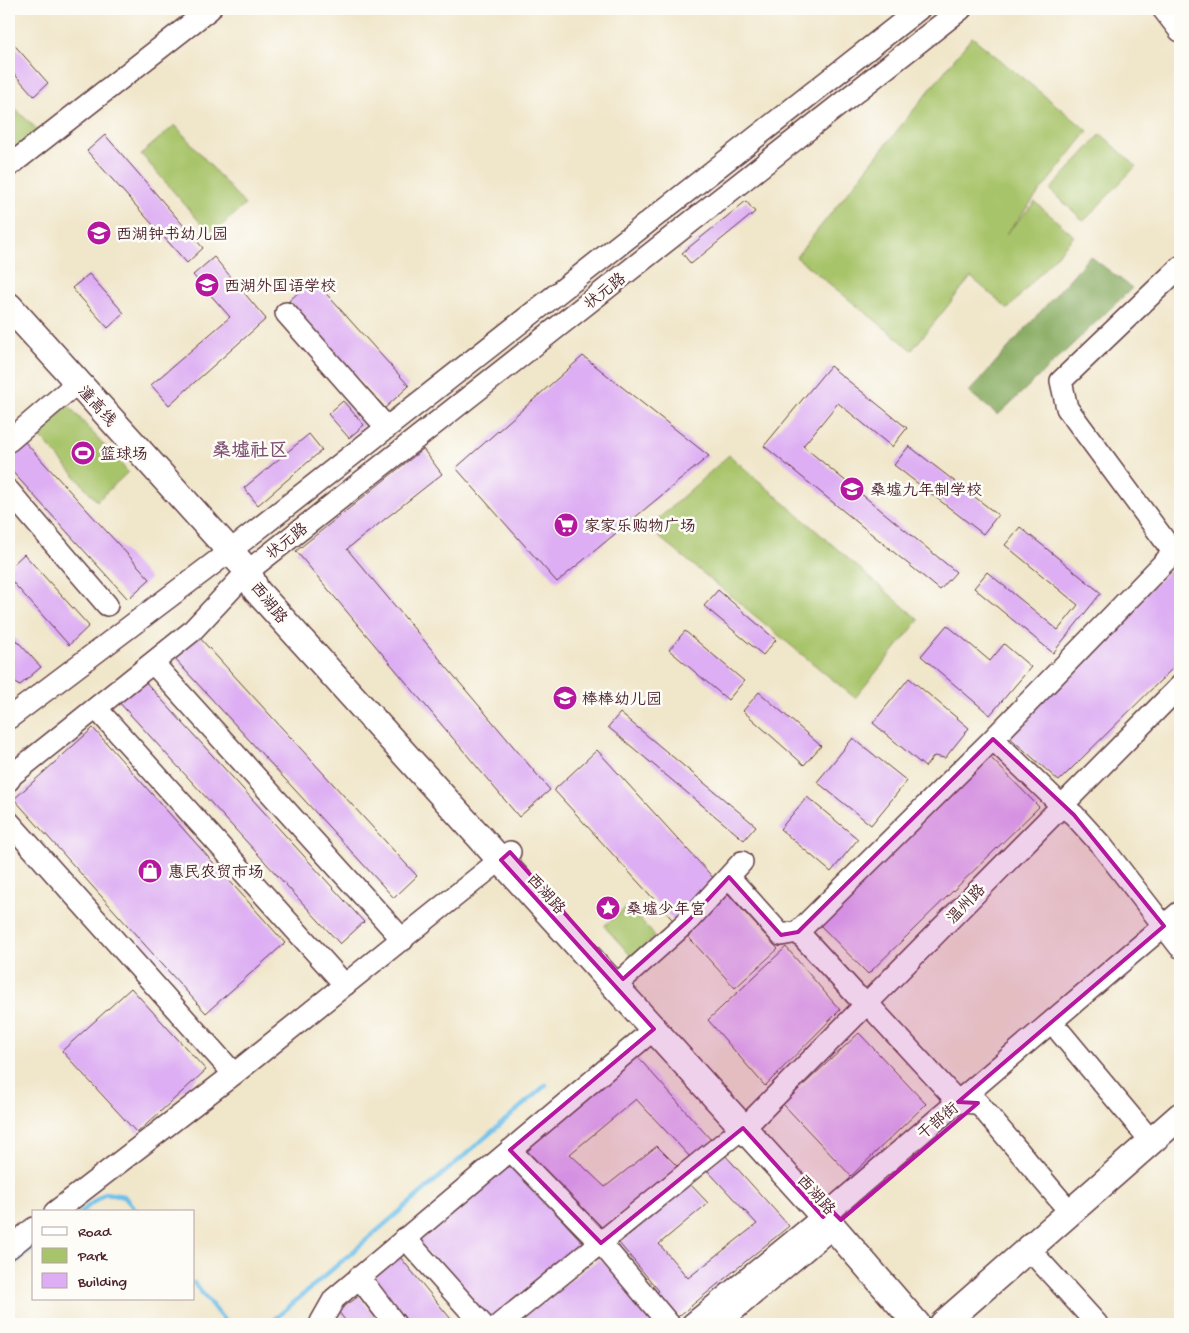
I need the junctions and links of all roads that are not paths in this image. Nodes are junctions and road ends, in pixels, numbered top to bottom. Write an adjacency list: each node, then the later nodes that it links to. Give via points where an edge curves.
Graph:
1 (210, 9): 6 (street)
2 (919, 9): 11 (street, 状元路)
3 (961, 9): 16 (street, 状元路)
4 (1163, 9): 5 (street)
5 (1180, 31)
6 (9, 166)
7 (1180, 267): 14 (street, via 1061,381 1067,408)
8 (9, 306): 10 (main road, 潼高线)
9 (286, 313): 11 (street)
10 (78, 382): 12 (street); 15 (main road, 潼高线)
11 (387, 428): 15 (street, 状元路)
12 (9, 441)
13 (9, 492): 17 (street)
14 (1177, 550): 22 (street)
15 (230, 551): 16 (main road, 潼高线); 21 (street, 状元路)
16 (248, 571): 18 (street, 状元路, via 191,632); 26 (main road, 西湖路, via 266,580)
17 (107, 605)
18 (153, 663): 20 (street, 状元路); 29 (street)
19 (1180, 686): 24 (street, 温州路)
20 (96, 708): 23 (street, 状元路); 31 (street)
21 (9, 718)
22 (993, 739): 24 (street); 28 (street)
23 (9, 780)
24 (1061, 805): 27 (street, via 1074,814); 32 (street, 温州路)
25 (9, 822): 35 (street)
26 (506, 856): 29 (street); 30 (main road, 西湖路); 33 (main road, 西湖路)
27 (1175, 930): 34 (street, 干部街); 36 (street, 干部街)
28 (798, 932): 30 (street, via 780,936 735,870 689,920); 32 (street)
29 (402, 940): 31 (street)
30 (623, 979): 38 (main road, 西湖路)
31 (345, 984): 35 (street)
32 (867, 1003): 36 (street); 38 (street, 温州路)
33 (654, 1029): 38 (main road, 西湖路); 41 (street)
34 (1060, 1032): 36 (street, 干部街); 40 (street)
35 (234, 1074): 42 (street)
36 (968, 1102): 43 (street); 44 (street, 干部街)
37 (1180, 1116): 40 (main road)
38 (747, 1124): 44 (main road, 西湖路); 47 (street, 温州路)
39 (1180, 1134): 49 (main road)
40 (1152, 1141): 43 (main road)
41 (510, 1150): 46 (street); 47 (street)
42 (58, 1210)
43 (1070, 1212): 62 (main road)
44 (832, 1219): 58 (street, 干部街); 59 (street, 干部街); 60 (main road, 西湖路); 61 (main road, 西湖路)
45 (32, 1230): 48 (street)
46 (405, 1238): 50 (street); 55 (street)
47 (601, 1243): 56 (street, 温州路); 57 (street)
48 (9, 1248)
49 (1038, 1259): 63 (main road); 64 (street)
50 (360, 1277): 51 (street); 54 (street)
51 (334, 1298): 52 (street); 53 (street)
52 (304, 1324)
53 (321, 1324)
54 (395, 1324)
55 (482, 1324)
56 (500, 1324)
57 (669, 1324)
58 (692, 1324)
59 (718, 1324)
60 (917, 1324)
61 (933, 1324)
62 (943, 1324)
63 (964, 1324)
64 (1097, 1324)

